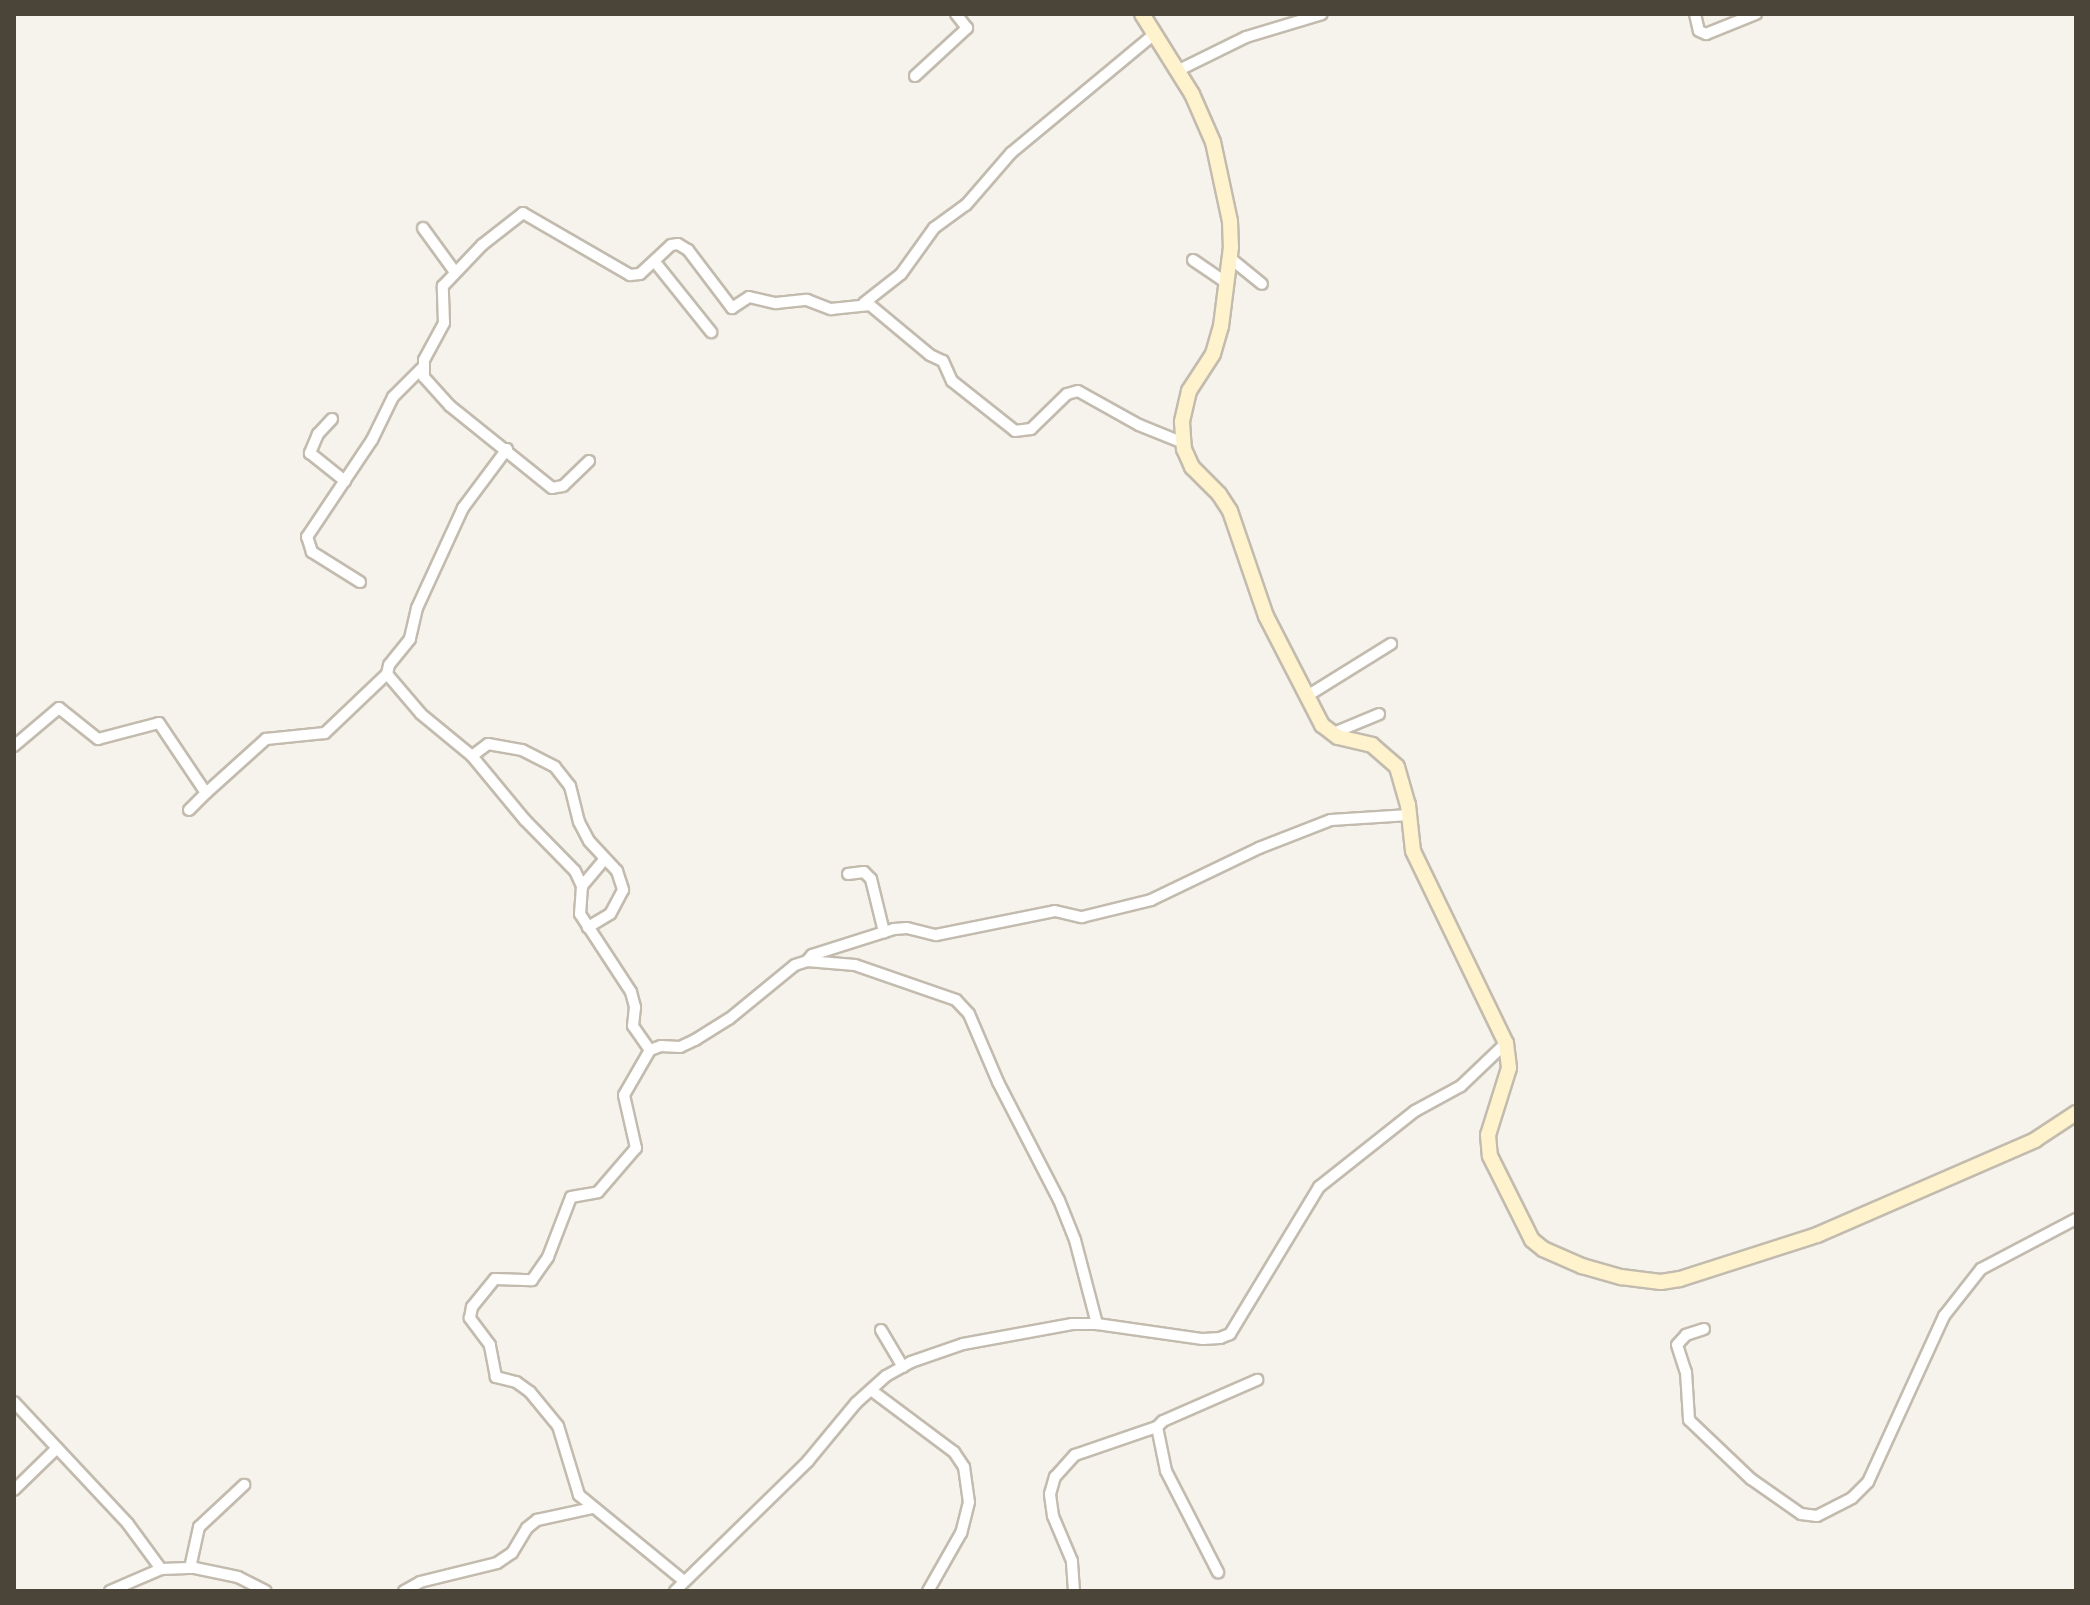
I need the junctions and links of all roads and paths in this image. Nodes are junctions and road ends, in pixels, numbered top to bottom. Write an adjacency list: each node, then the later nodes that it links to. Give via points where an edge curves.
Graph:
1 (956, 14): 9 (street, via 967,28)
2 (1142, 14): 7 (main road)
3 (1320, 14): 6 (street)
4 (1695, 14): 5 (street, via 1699,31 1706,34)
5 (1756, 14)
6 (1286, 18): 8 (street)
7 (1153, 35): 8 (main road); 17 (street, via 1011,153 966,205 934,228 901,274)
8 (1177, 71): 11 (main road, via 1213,142 1226,192)
9 (915, 76)
10 (423, 228): 14 (street)
11 (1230, 258): 15 (main road); 16 (street)
12 (1193, 260): 15 (street)
13 (655, 262): 14 (street, via 630,275 523,213); 17 (street, via 671,245 683,246 732,308 749,297 776,303 807,300 831,309); 18 (street)
14 (455, 272): 19 (street, via 441,290 444,323)
15 (1228, 284): 21 (main road, via 1213,354 1189,391)
16 (1262, 284)
17 (864, 303): 21 (street, via 943,361 952,381 1015,431 1031,429 1067,394 1078,391)
18 (711, 332)
19 (422, 368): 22 (street, via 432,390); 24 (street, via 393,397)
20 (332, 419): 24 (street, via 310,453)
21 (1181, 442): 28 (main road, via 1192,467 1230,511 1256,592)
22 (507, 449): 23 (street, via 555,490); 27 (street, via 463,508 420,599 410,639)
23 (589, 461)
24 (345, 481): 25 (street, via 306,542 312,552)
25 (360, 582)
26 (1391, 644): 28 (street)
27 (387, 674): 32 (street, via 421,714); 33 (street, via 325,733 266,739)
28 (1307, 696): 30 (main road)
29 (1379, 714): 30 (street)
30 (1331, 734): 35 (main road, via 1372,745 1392,760)
31 (14, 746): 33 (street, via 59,708 98,739 159,723)
32 (472, 756): 36 (street, via 499,743 535,754 555,767 570,786 589,841); 38 (street, via 575,871)
33 (206, 793): 34 (street)
34 (189, 810)
35 (1409, 815): 40 (street, via 1331,820 1151,900 1082,917 1055,911 936,935 907,928); 42 (main road, via 1413,851)
36 (605, 859): 38 (street); 39 (street, via 617,871 623,890 610,914)
37 (848, 874): 40 (street, via 870,876)
38 (582, 886): 39 (street, via 579,910)
39 (588, 927): 43 (street, via 631,992 633,1026)
40 (884, 932): 41 (street)
41 (807, 961): 43 (street, via 695,1040); 46 (street, via 855,965 963,1005 1059,1200)
42 (1506, 1043): 44 (main road, via 1508,1078 1490,1126 1490,1156 1532,1240 1582,1266 1643,1281 1680,1279 1817,1235 2035,1140); 46 (street, via 1468,1081 1415,1111 1319,1187 1230,1334 1203,1339)
43 (650, 1050): 57 (street, via 624,1095 636,1148 598,1192 571,1197 548,1257 532,1280 495,1279 472,1307 470,1318 490,1345 496,1377 525,1388 558,1426 576,1489)
44 (2076, 1113)
45 (2076, 1219): 47 (street, via 1981,1269 1944,1316 1868,1482 1852,1498 1817,1516 1801,1514 1751,1479 1689,1420 1686,1372 1677,1345 1686,1335)
46 (1097, 1324): 49 (street, via 1042,1328 963,1344)
47 (1704, 1329)
48 (881, 1330): 49 (street)
49 (903, 1367): 51 (street)
50 (1257, 1380): 53 (street)
51 (871, 1390): 61 (street, via 808,1461); 66 (street, via 954,1452 964,1467 969,1502 961,1533)
52 (14, 1402): 54 (street)
53 (1157, 1427): 60 (street, via 1166,1471); 67 (street, via 1075,1455 1055,1477 1050,1494 1053,1516 1072,1561)
54 (57, 1448): 56 (street); 59 (street, via 128,1524)
55 (244, 1485): 58 (street, via 199,1527)
56 (14, 1490)
57 (592, 1508): 61 (street); 64 (street, via 537,1520 512,1553 497,1563 420,1582)
58 (190, 1568): 59 (street); 63 (street, via 238,1577)
59 (161, 1569): 62 (street)
60 (1218, 1572)
61 (684, 1581): 65 (street)
62 (110, 1591)
63 (266, 1591)
64 (404, 1591)
65 (675, 1591)
66 (928, 1591)
67 (1074, 1591)

